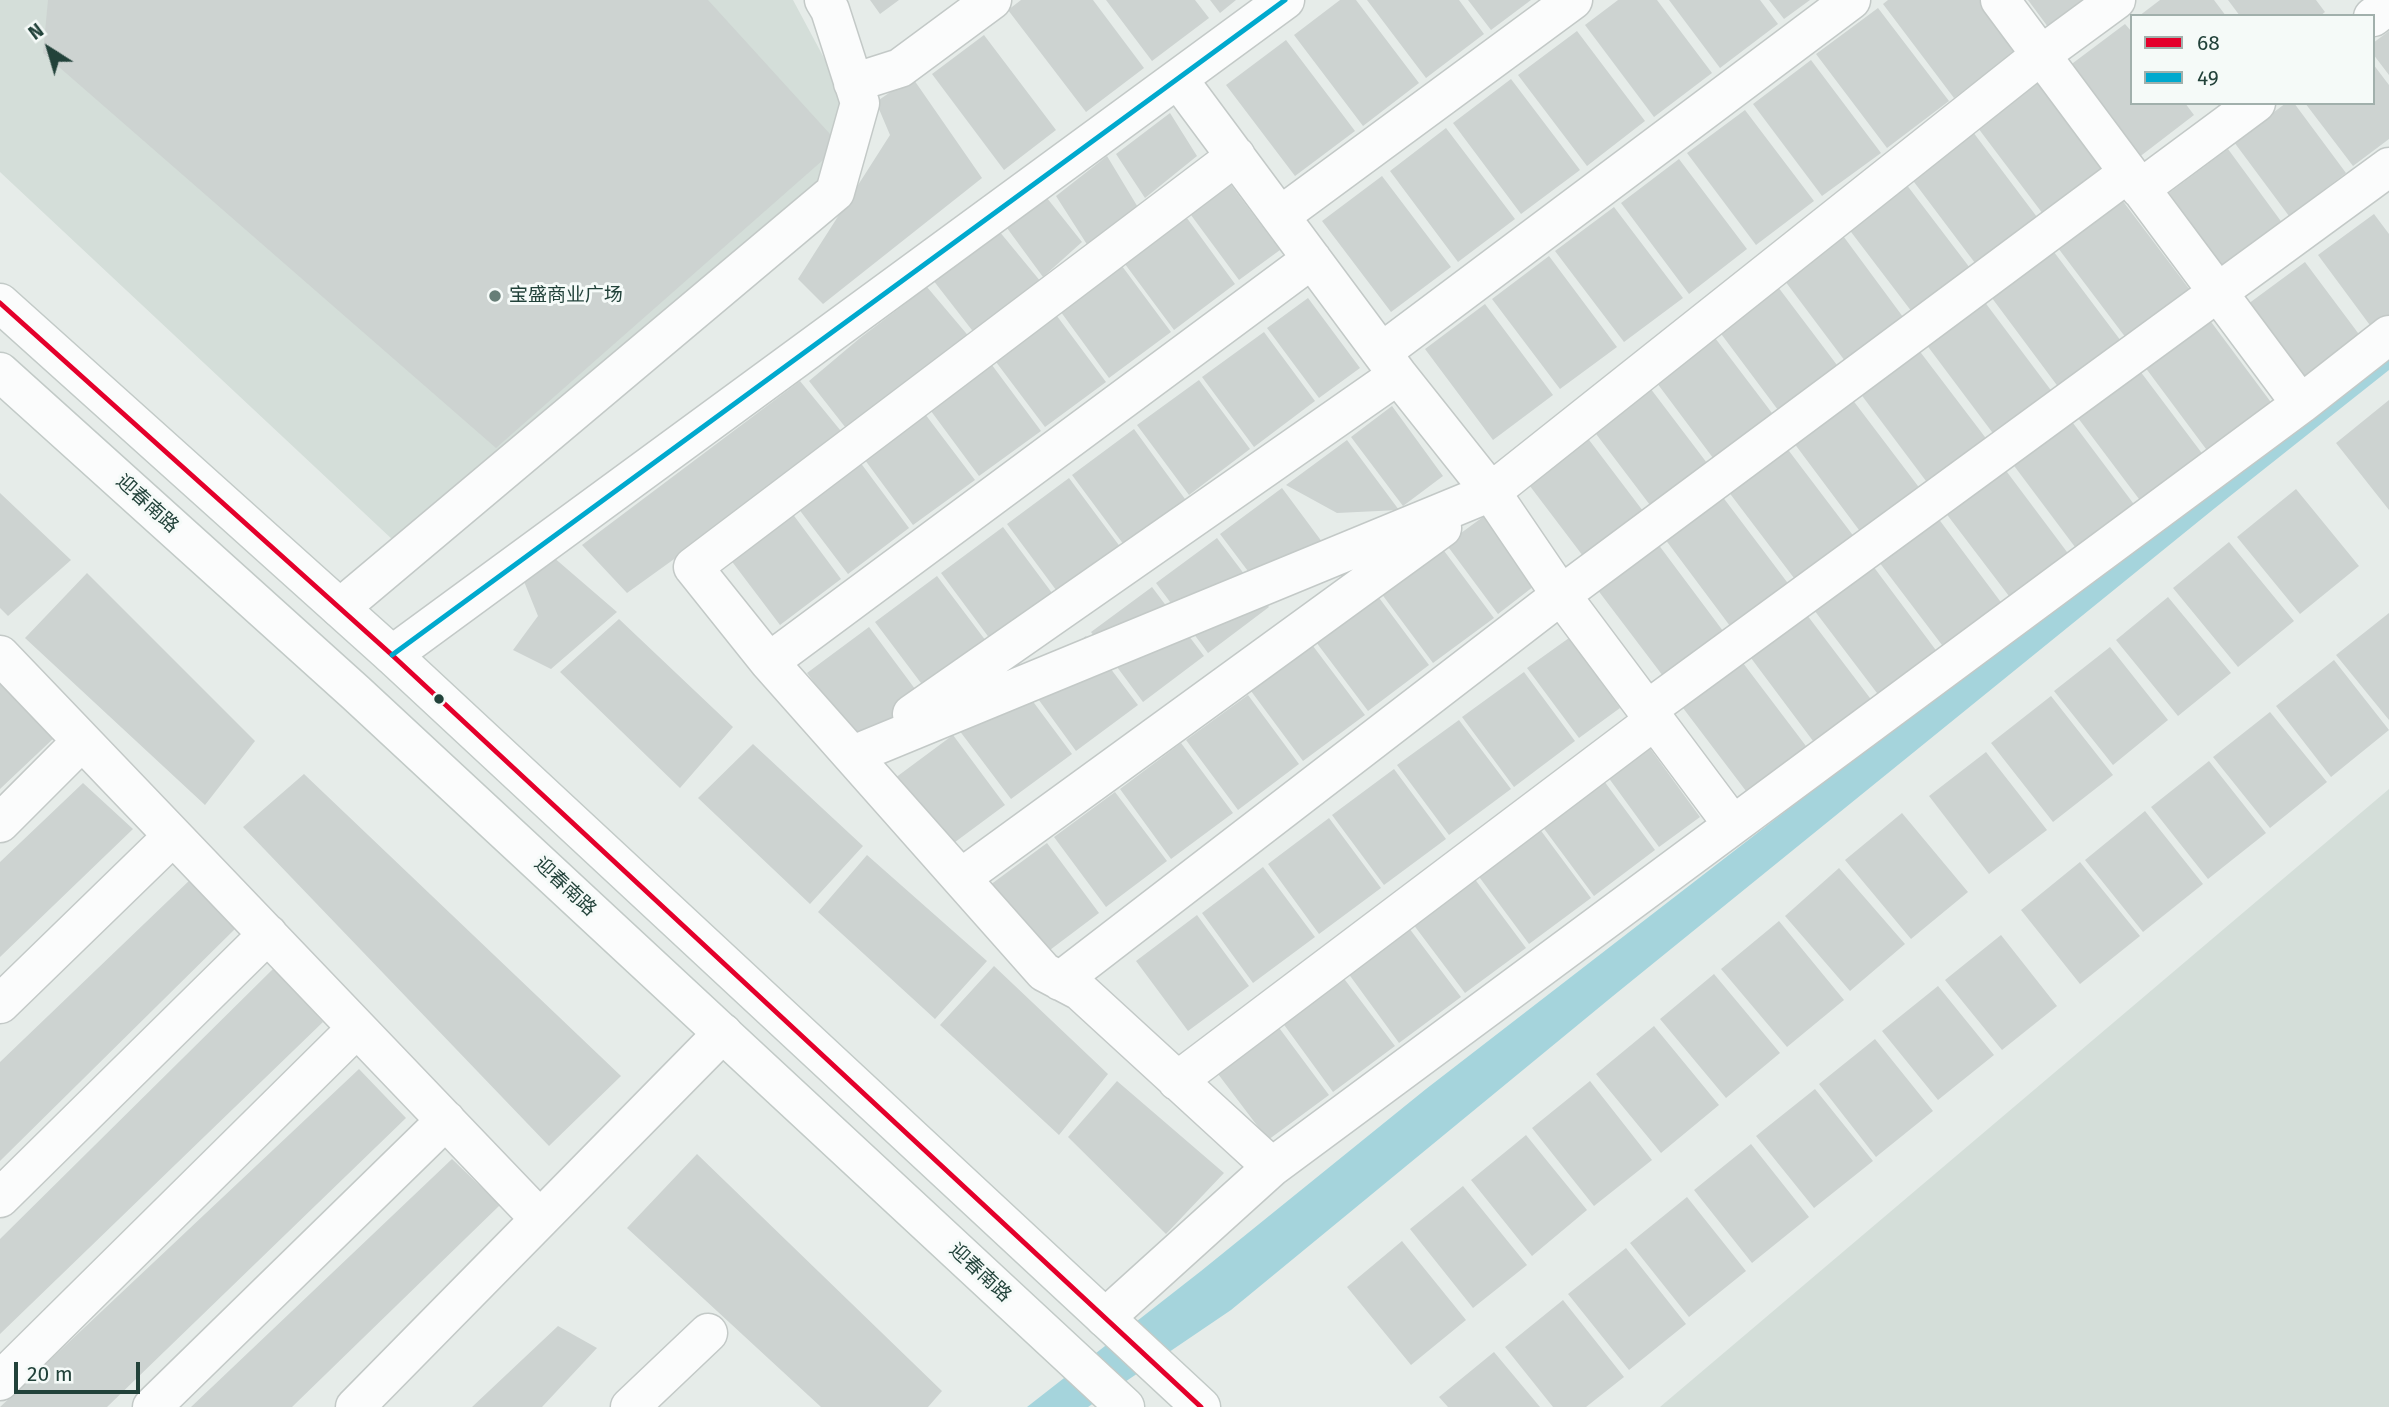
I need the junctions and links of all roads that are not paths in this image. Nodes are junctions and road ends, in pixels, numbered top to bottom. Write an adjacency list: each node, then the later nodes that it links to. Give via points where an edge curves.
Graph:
1 (824, 0): 10 (street)
2 (992, 0): 10 (street, via 900,68)
3 (1285, 0): 9 (street)
4 (1573, 0): 15 (street)
5 (1851, 0): 20 (street)
6 (2000, 0): 8 (street)
7 (2116, 0): 8 (street)
8 (2041, 55): 14 (street); 23 (street)
9 (1178, 79): 12 (street); 27 (street)
10 (853, 83): 25 (street, via 860,103 835,192)
11 (2253, 105): 14 (street)
12 (1236, 156): 15 (street); 28 (street, via 693,567)
13 (2389, 167): 17 (street)
14 (2134, 181): 17 (street); 24 (street)
15 (1280, 216): 16 (street)
16 (1312, 259): 20 (street); 28 (street)
17 (2218, 292): 22 (street); 29 (street)
18 (0, 303): 25 (street)
19 (2389, 335): 22 (street)
20 (1390, 364): 23 (street); 31 (street)
21 (0, 372): 40 (street, 迎春南路)
22 (2301, 404): 33 (street)
23 (1491, 492): 24 (street); 31 (street); 35 (street)
24 (1561, 595): 29 (street); 37 (street)
25 (340, 608): 27 (street)
26 (0, 655): 30 (street)
27 (391, 655): 46 (street)
28 (769, 662): 31 (street)
29 (1651, 715): 33 (street); 41 (street)
30 (82, 741): 32 (street); 34 (street)
31 (853, 755): 35 (street)
32 (0, 823)
33 (1733, 825): 43 (street)
34 (173, 835): 36 (street); 38 (street)
35 (961, 878): 37 (street, via 1044,972)
36 (268, 934): 39 (street); 44 (street)
37 (1060, 981): 41 (street, via 1080,991)
38 (0, 1004)
39 (357, 1028): 42 (street); 48 (street)
40 (723, 1033): 45 (street); 52 (street, 迎春南路)
41 (1177, 1081): 43 (street)
42 (446, 1120): 45 (street); 49 (street)
43 (1272, 1167): 46 (street)
44 (0, 1198)
45 (540, 1219): 50 (street)
46 (1105, 1318): 53 (street)
47 (708, 1332): 51 (street)
48 (0, 1381)
49 (152, 1407)
50 (355, 1407)
51 (630, 1407)
52 (1125, 1407)
53 (1200, 1407)

